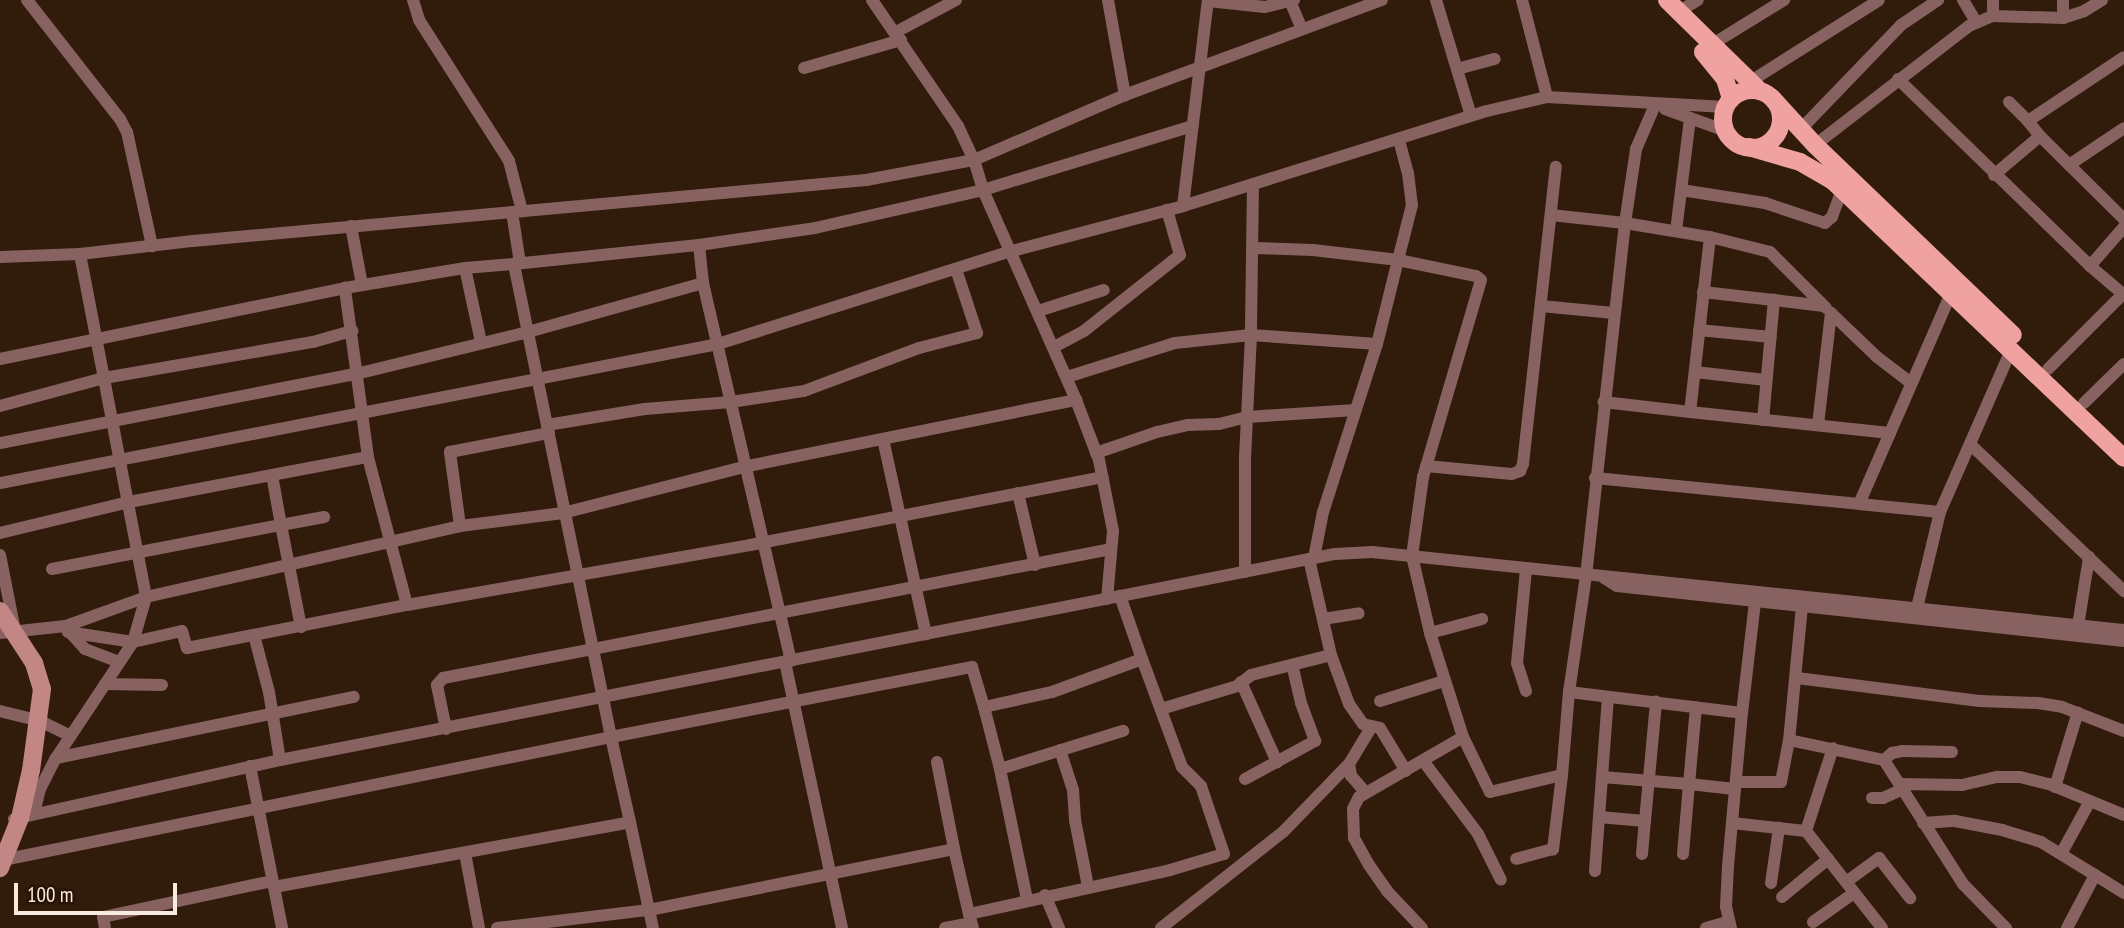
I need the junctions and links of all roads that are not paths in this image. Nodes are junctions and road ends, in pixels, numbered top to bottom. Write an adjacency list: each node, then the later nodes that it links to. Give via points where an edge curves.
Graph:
1 (27, 0): 69 (street, via 127,132)
2 (413, 0): 60 (street, via 419,20 509,161)
3 (872, 0): 25 (street)
4 (956, 0): 25 (street)
5 (1108, 0): 34 (street)
6 (1382, 0): 24 (street)
7 (1436, 0): 31 (street)
8 (1522, 0): 35 (street)
9 (1651, 0): 37 (main road, via 1717,66 1726,79)
10 (1699, 0): 20 (street)
11 (1784, 0): 26 (street)
12 (1879, 0): 33 (street)
13 (1938, 0): 44 (street, via 1901,26)
14 (1963, 0): 23 (street)
15 (1993, 0): 21 (street)
16 (2063, 0): 22 (street)
17 (2102, 0): 22 (street)
18 (1208, 1): 19 (street, via 1265,7); 29 (street)
19 (1292, 1): 24 (street)
20 (1672, 6): 26 (main road)
21 (1993, 16): 22 (street); 23 (street)
22 (2063, 18)
23 (1976, 22): 32 (street)
24 (1302, 29): 29 (street)
25 (899, 36): 30 (street); 50 (street, via 958,126)
26 (1711, 45): 33 (main road)
27 (2124, 57): 41 (street)
28 (1495, 59): 31 (street)
29 (1200, 66): 34 (street); 42 (street)
30 (804, 68)
31 (1457, 69): 39 (street)
32 (1898, 79): 48 (street); 53 (street)
33 (1761, 90): 37 (main road, via 1745,91); 44 (main road); 49 (main road, via 1780,113 1778,131 1766,144)
34 (1125, 95): 50 (street)
35 (1548, 97): 38 (street); 39 (street)
36 (2009, 102): 41 (street)
37 (1728, 103): 38 (street); 45 (main road)
38 (1655, 105): 40 (street); 63 (street, via 1636,149)
39 (1471, 116): 47 (street)
40 (1690, 118): 45 (street); 56 (street)
41 (2028, 121): 46 (street)
42 (1192, 126): 55 (street); 58 (street)
43 (2124, 128): 51 (street)
44 (1800, 130): 48 (main road)
45 (1726, 131): 49 (main road, via 1739,145)
46 (2040, 136): 51 (street); 53 (street)
47 (1399, 140): 54 (street); 74 (street, via 1412,205)
48 (1815, 145): 82 (main road)
49 (1749, 148): 57 (main road, via 1819,170)
50 (974, 159): 55 (street); 60 (street, via 866,180)
51 (2069, 165): 62 (street)
52 (1556, 167): 61 (street)
53 (1994, 175): 76 (street)
54 (1254, 184): 58 (street); 70 (street)
55 (983, 190): 68 (street, via 816,228); 71 (street)
56 (1681, 190): 57 (street, via 1765,203 1825,223); 66 (street)
57 (1842, 190): 82 (main road)
58 (1183, 206): 59 (street)
59 (1167, 210): 71 (street); 100 (street, via 1180,255 1084,331)
60 (517, 211): 64 (street); 75 (street)
61 (1551, 215): 63 (street); 87 (street)
62 (2124, 219)
63 (1625, 223): 66 (street); 90 (street)
64 (351, 226): 69 (street); 80 (street)
65 (2124, 227): 76 (street)
66 (1676, 231): 67 (street)
67 (1710, 237): 84 (street); 88 (street, via 1770,252)
68 (699, 245): 75 (street); 79 (street)
69 (152, 246): 72 (street)
70 (1254, 248): 74 (street); 94 (street)
71 (1012, 251): 78 (street); 89 (street)
72 (80, 254): 73 (street); 96 (street)
73 (0, 257)
74 (1398, 260): 99 (street); 134 (street, via 1481,280)
75 (517, 264): 77 (street); 93 (street)
76 (2090, 266): 85 (street)
77 (465, 268): 80 (street); 97 (street)
78 (956, 269): 98 (street); 113 (street, via 977,334 919,348 804,391)
79 (703, 283): 93 (street); 98 (street)
80 (362, 285): 81 (street)
81 (345, 288): 92 (street); 96 (street)
82 (1954, 288): 101 (main road); 104 (main road); 111 (street)
83 (1104, 290): 89 (street)
84 (1703, 292): 86 (street); 91 (street)
85 (2124, 293): 104 (street)
86 (1774, 300): 88 (street); 95 (street)
87 (1541, 306): 90 (street); 134 (street, via 1520,471)
88 (1828, 310): 111 (street); 123 (street)
89 (1038, 312): 100 (street)
90 (1614, 313): 114 (street)
91 (1699, 330): 95 (street); 105 (street)
92 (352, 331): 106 (street); 109 (street, via 313,342)
93 (528, 332): 97 (street); 107 (street)
94 (1251, 335): 99 (street); 108 (street, via 1175,343); 120 (street)
95 (1771, 337): 110 (street)
96 (97, 340): 102 (street); 109 (street)
97 (481, 342): 106 (street)
98 (718, 344): 107 (street); 113 (street)
99 (1377, 344): 117 (street)
100 (1054, 347): 108 (street)
101 (2011, 350): 129 (street); 132 (main road)
102 (0, 359)
103 (2124, 364): 115 (street)
104 (2048, 369): 115 (main road)
105 (1695, 372): 110 (street); 118 (street)
106 (356, 374): 119 (street); 122 (street)
107 (537, 377): 119 (street); 124 (street)
108 (1067, 377): 112 (street)
109 (104, 378): 116 (street); 122 (street)
110 (1766, 380): 121 (street)
111 (1911, 383): 125 (street)
112 (1076, 400): 126 (street); 130 (street)
113 (731, 402): 124 (street, via 645,410); 135 (street)
114 (1604, 402): 118 (street); 138 (street)
115 (2084, 403): 127 (main road)
116 (0, 406)
117 (1356, 410): 120 (street); 157 (street)
118 (1690, 412): 121 (street)
119 (364, 414): 131 (street); 133 (street)
120 (1247, 417): 130 (street, via 1157,432); 162 (street)
121 (1763, 420): 123 (street)
122 (113, 422): 128 (street); 133 (street)
123 (1818, 425): 125 (street)
124 (548, 429): 144 (street); 148 (street, via 450,452)
125 (1890, 433): 142 (street)
126 (883, 439): 135 (street); 145 (street)
127 (2124, 441)
128 (0, 443)
129 (1970, 444): 143 (street); 156 (street)
130 (1096, 453): 137 (street)
131 (368, 457): 136 (street); 150 (street)
132 (2124, 458)
133 (121, 459): 139 (street); 141 (street)
134 (1426, 466): 155 (street)
135 (748, 467): 144 (street); 151 (street)
136 (272, 475): 141 (street); 147 (street)
137 (1102, 477): 140 (street); 152 (street, via 1113,531)
138 (1595, 478): 142 (street); 164 (street)
139 (0, 483)
140 (1018, 493): 145 (street); 159 (street)
141 (129, 502): 149 (street); 153 (street)
142 (1859, 504): 143 (street)
143 (1940, 512): 172 (street)
144 (563, 513): 148 (street); 163 (street)
145 (900, 516): 151 (street); 165 (street)
146 (324, 517): 147 (street)
147 (281, 524): 153 (street); 158 (street)
148 (460, 526): 150 (street)
149 (0, 533)
150 (393, 542): 158 (street); 170 (street)
151 (765, 543): 163 (street); 174 (street)
152 (1111, 549): 159 (street); 169 (street)
153 (138, 551): 160 (street); 168 (street)
154 (0, 555): 182 (street)
155 (1412, 556): 157 (street, via 1372,552); 161 (street); 183 (street)
156 (2089, 557): 166 (street); 178 (street)
157 (1311, 559): 162 (street); 176 (street)
158 (290, 565): 168 (street); 179 (street)
159 (1035, 565): 165 (street)
160 (52, 569)
161 (1526, 570): 164 (street); 199 (street, via 1517,663)
162 (1245, 572): 169 (street)
163 (578, 574): 170 (street); 188 (street)
164 (1586, 576): 167 (street); 200 (street)
165 (916, 586): 174 (street); 184 (street)
166 (2124, 591)
167 (1755, 596): 171 (street); 172 (street); 212 (street)
168 (146, 597): 180 (street); 187 (street)
169 (1113, 598): 184 (street); 190 (street)
170 (407, 605): 179 (street)
171 (1802, 606): 186 (street); 194 (street)
172 (1916, 608): 178 (street)
173 (0, 611): 182 (main road)
174 (780, 612): 188 (street); 192 (street)
175 (1359, 613): 176 (street)
176 (1322, 619): 189 (street)
177 (1482, 619): 183 (street)
178 (2078, 626): 181 (street)
179 (301, 627): 185 (street)
180 (67, 629): 182 (street); 187 (street); 191 (street, via 85,649)
181 (2124, 630)
182 (7, 632): 214 (main road, via 34,663 42,689)
183 (1430, 633): 195 (street)
184 (926, 634): 192 (street)
185 (254, 635): 187 (street, via 187,648 182,631); 213 (street)
186 (2124, 641)
187 (133, 642): 191 (street)
188 (592, 647): 203 (street); 216 (street, via 439,680)
189 (1331, 655): 193 (street); 215 (street, via 1349,704 1363,724)
190 (1142, 659): 207 (street, via 1052,692); 209 (street)
191 (119, 662): 197 (street)
192 (788, 662): 203 (street); 204 (street)
193 (1292, 665): 196 (street); 230 (street, via 1315,741)
194 (1797, 678): 211 (street, via 1966,700 2038,703); 222 (street)
195 (1444, 681): 205 (street); 221 (street)
196 (1241, 682): 209 (street); 230 (street)
197 (105, 684): 198 (street); 219 (street)
198 (162, 685)
199 (1526, 691)
200 (1569, 692): 202 (street); 236 (street)
201 (354, 697): 213 (street)
202 (1608, 697): 206 (street); 237 (street)
203 (603, 699): 216 (street); 220 (street)
204 (792, 701): 207 (street, via 972,667); 220 (street); 267 (street)
205 (1380, 701)
206 (1656, 702): 208 (street); 239 (street)
207 (984, 707): 234 (street)
208 (1696, 707): 212 (street); 240 (street)
209 (1160, 709): 271 (street, via 1182,767 1202,786 1224,854)
210 (0, 711): 214 (street)
211 (2078, 712): 218 (street); 243 (street)
212 (1742, 713): 241 (street)
213 (272, 714): 226 (street); 227 (street)
214 (40, 721): 219 (street); 248 (main road)
215 (1372, 726): 232 (street); 235 (street, via 1380,728)
216 (446, 729): 227 (street)
217 (1123, 731): 224 (street)
218 (2124, 731)
219 (71, 736): 226 (street)
220 (611, 737): 247 (street); 252 (street)
221 (1464, 737): 231 (street); 236 (street, via 1490,792)
222 (1789, 740): 223 (street); 241 (street, via 1781,782)
223 (1833, 748): 228 (street); 256 (street)
224 (1060, 750): 234 (street); 271 (street, via 1073,790)
225 (1952, 752): 228 (street, via 1902,751)
226 (56, 758): 248 (street)
227 (280, 760): 233 (street)
228 (1884, 760): 242 (street)
229 (937, 762): 257 (street)
230 (1278, 762): 238 (street)
231 (1424, 762): 235 (street); 268 (street, via 1478,834)
232 (1349, 764): 244 (street, via 1351,776); 292 (street, via 1283,832)
233 (250, 766): 247 (street); 248 (street)
234 (1000, 769): 277 (street)
235 (1406, 771): 244 (street)
236 (1562, 775): 263 (street, via 1553,849)
237 (1602, 777): 239 (street); 250 (street)
238 (1245, 779)
239 (1648, 780): 240 (street); 251 (street)
240 (1689, 784): 241 (street); 261 (street)
241 (1735, 785): 254 (street)
242 (1902, 786): 243 (street, via 1962,786 2020,777); 245 (street, via 1883,798); 253 (street)
243 (2055, 787): 246 (street)
244 (1366, 793): 293 (street, via 1353,809 1354,838 1387,891)
245 (1872, 798)
246 (2090, 802): 249 (street); 259 (street)
247 (258, 808): 262 (street); 270 (street)
248 (23, 813): 262 (main road)
249 (2124, 815)
250 (1599, 817): 251 (street); 265 (street)
251 (1645, 821): 260 (street)
252 (630, 822): 258 (street); 278 (street)
253 (1923, 822): 259 (street, via 1955,821 2002,830); 282 (street)
254 (1732, 823): 255 (street); 281 (street)
255 (1779, 828): 256 (street); 269 (street)
256 (1806, 831): 264 (street)
257 (954, 849): 267 (street); 279 (street)
258 (465, 853): 270 (street); 286 (street)
259 (2061, 853): 266 (street)
260 (1642, 854)
261 (1683, 854)
262 (1, 857)
263 (1516, 859)
264 (1828, 859): 272 (street); 275 (street)
265 (1595, 870)
266 (2095, 875): 273 (street); 295 (street)
267 (831, 876): 278 (street); 289 (street)
268 (1502, 880)
269 (1771, 883)
270 (273, 884): 284 (street, via 103,916); 285 (street)
271 (1088, 886): 274 (street)
272 (1850, 888): 276 (street, via 1880,858); 280 (street); 283 (street)
273 (2124, 893)
274 (1045, 895): 277 (street); 291 (street)
275 (1782, 897)
276 (1910, 898)
277 (1027, 900): 279 (street)
278 (649, 910): 287 (street); 288 (street)
279 (971, 921): 290 (street)
280 (1813, 922)
281 (1729, 925): 294 (street)
282 (1998, 925)
283 (1876, 926)
284 (104, 928)
285 (282, 928)
286 (479, 928)
287 (497, 928)
288 (653, 928)
289 (842, 928)
290 (945, 928)
291 (1059, 928)
292 (1161, 928)
293 (1422, 928)
294 (1706, 928)
295 (2067, 928)

